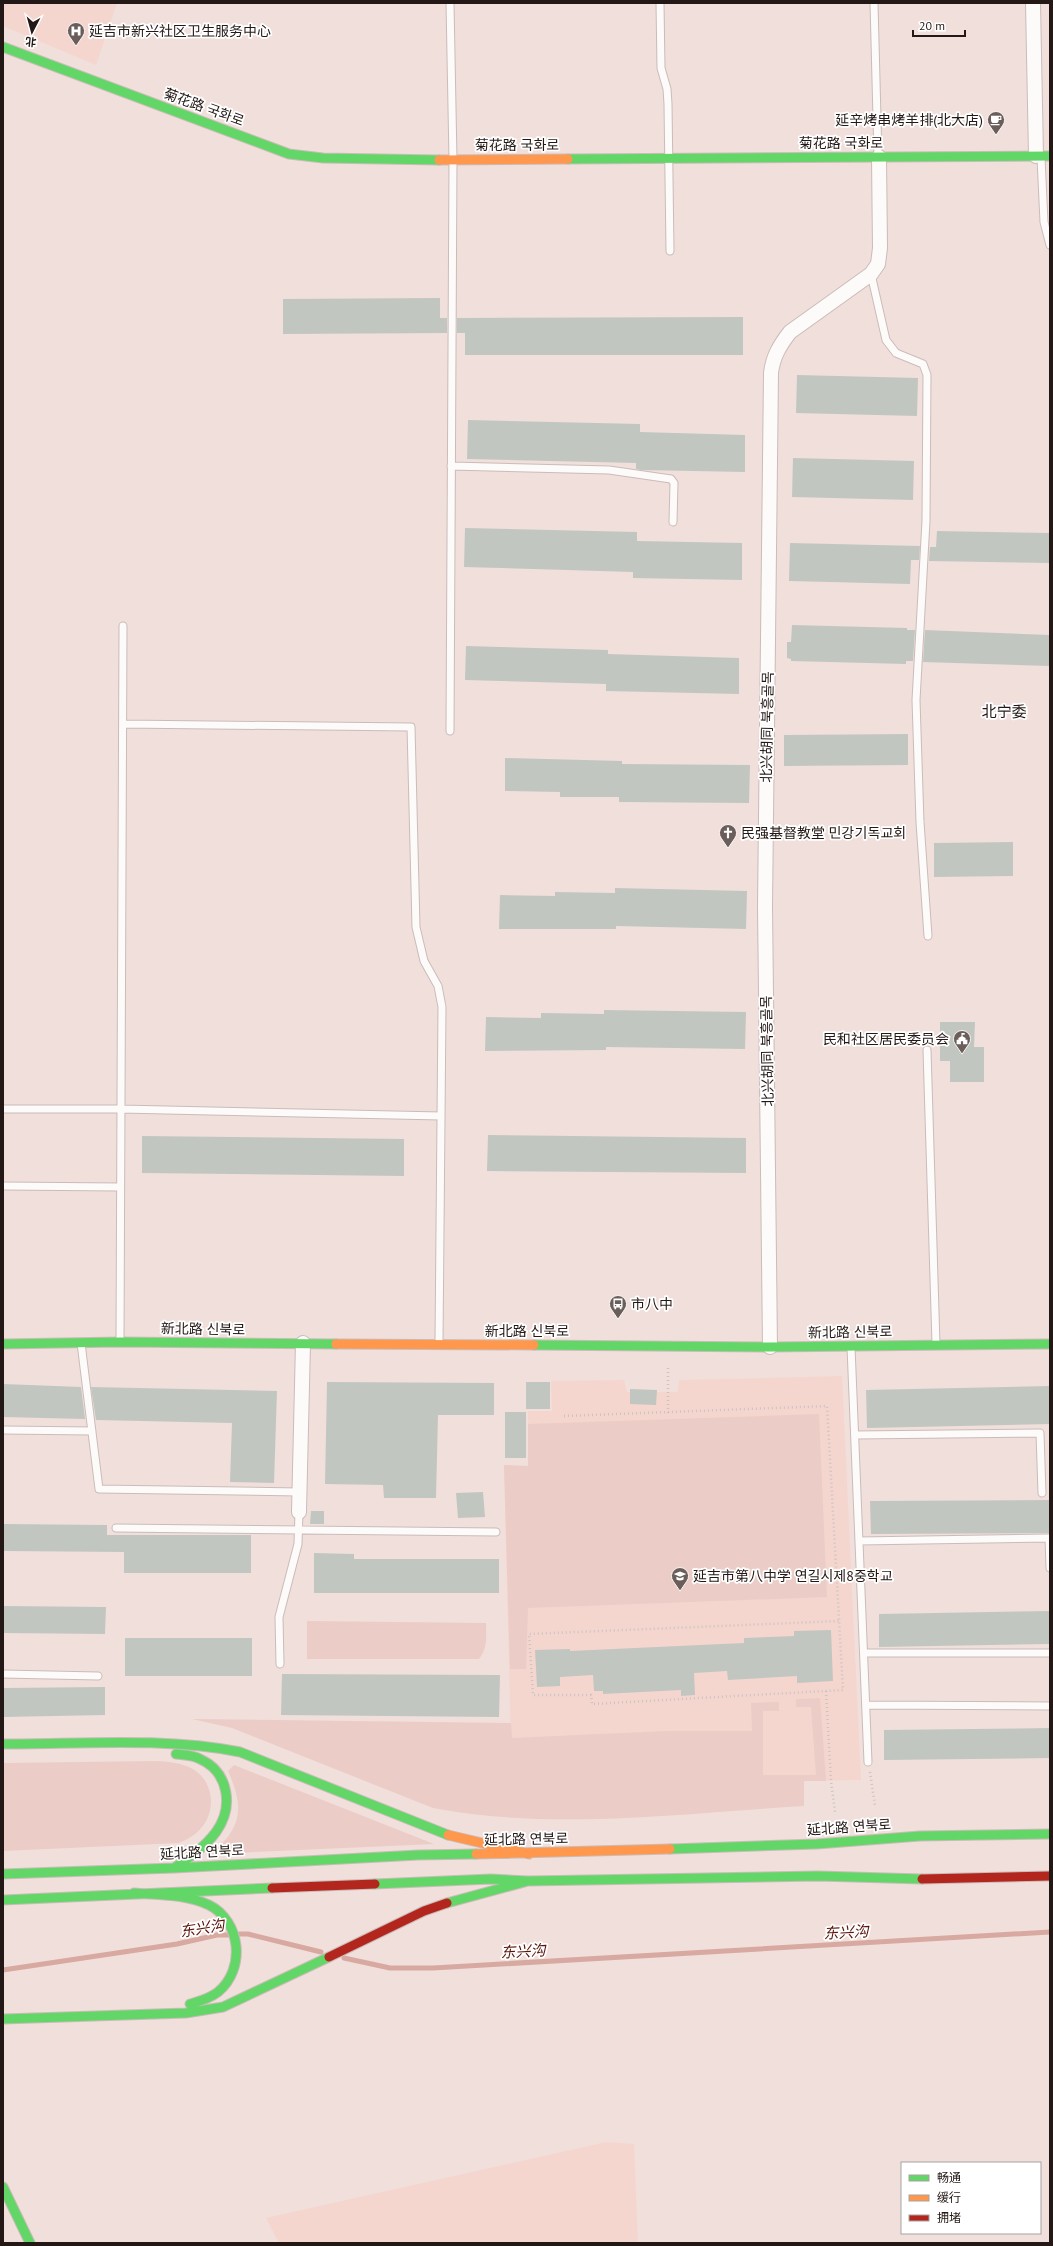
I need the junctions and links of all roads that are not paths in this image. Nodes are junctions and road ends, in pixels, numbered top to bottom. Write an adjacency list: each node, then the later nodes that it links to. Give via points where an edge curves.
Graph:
1 (450, 3): 9 (lane)
2 (660, 3): 8 (lane, via 661,68 668,89)
3 (874, 3): 7 (lane)
4 (1033, 3): 6 (street)
5 (3, 47): 9 (main road, 菊花路 국화로, via 289,154 323,158)
6 (1042, 156): 7 (main road, 菊花路 국화로); 10 (lane, via 1044,222)
7 (878, 157): 8 (main road, 菊花路 국화로); 12 (street, via 880,248 878,264)
8 (669, 158): 9 (main road, 菊花路 국화로); 11 (lane)
9 (453, 160): 13 (lane)
10 (1050, 245)
11 (670, 251)
12 (871, 274): 18 (lane, via 886,340 896,353 923,364 927,375 926,521 916,700 920,822); 33 (street, 北兴胡同 북흥골목, via 790,332 772,360 765,906)
13 (451, 466): 14 (lane, via 609,470 671,479 674,483); 17 (lane)
14 (673, 522)
15 (123, 626): 16 (lane)
16 (123, 724): 20 (lane); 22 (lane, via 411,727 416,927 424,961 438,986 442,1007)
17 (450, 731)
18 (928, 936)
19 (927, 1050): 31 (lane)
20 (121, 1109): 21 (lane); 22 (lane); 24 (lane)
21 (3, 1110)
22 (441, 1116): 30 (lane)
23 (3, 1186): 24 (lane)
24 (120, 1186): 25 (lane)
25 (120, 1342): 26 (main road, 新北路 신북로); 28 (main road, 新北路 신북로)
26 (80, 1343): 27 (main road, 新北路 신북로); 35 (lane)
27 (3, 1344)
28 (303, 1344): 30 (main road, 新北路 신북로); 37 (street)
29 (1050, 1344): 31 (main road, 新北路 신북로)
30 (439, 1345): 33 (main road, 新北路 신북로)
31 (936, 1345): 32 (main road, 新北路 신북로)
32 (851, 1346): 33 (main road, 新北路 신북로); 36 (lane)
33 (770, 1347)
34 (3, 1430): 35 (lane)
35 (92, 1431): 37 (lane, via 99,1489)
36 (855, 1435): 38 (lane, via 1040,1433); 43 (lane)
37 (299, 1492): 39 (street)
38 (1042, 1492)
39 (299, 1512): 41 (lane)
40 (116, 1528): 41 (lane)
41 (298, 1530): 42 (lane); 47 (lane, via 298,1544 279,1616)
42 (496, 1532)
43 (859, 1541): 44 (lane, via 1049,1538); 45 (lane)
44 (1050, 1568)
45 (864, 1652): 46 (lane); 50 (lane)
46 (1050, 1653)
47 (280, 1664)
48 (3, 1674): 49 (lane)
49 (98, 1676)
50 (866, 1705): 51 (lane); 56 (lane)
51 (1050, 1706)
52 (3, 1744): 58 (main road, via 177,1744 209,1746 240,1752 454,1837)
53 (3, 1753): 54 (main road)
54 (67, 1753)
55 (163, 1753): 59 (main road, via 200,1758 216,1769 226,1792 227,1810 214,1834 201,1850)
56 (868, 1762)
57 (1050, 1834): 58 (main road, 延北路 연북로, via 920,1836 817,1844)
58 (529, 1854): 59 (main road, 延北路 연북로, via 418,1855)
59 (174, 1868): 60 (main road, 延北路 연북로)
60 (3, 1874)
61 (1050, 1876): 62 (main road, via 920,1879 818,1876)
62 (528, 1881): 63 (main road, via 491,1879); 66 (main road, via 440,1905 240,2000 207,2010)
63 (134, 1893): 64 (main road); 65 (main road, via 189,1899 218,1911 230,1926 236,1940 236,1961 232,1975 216,1993 194,2003)
64 (3, 1900)
65 (3, 2012)
66 (3, 2019)
67 (3, 2187): 68 (main road)
68 (30, 2243)

